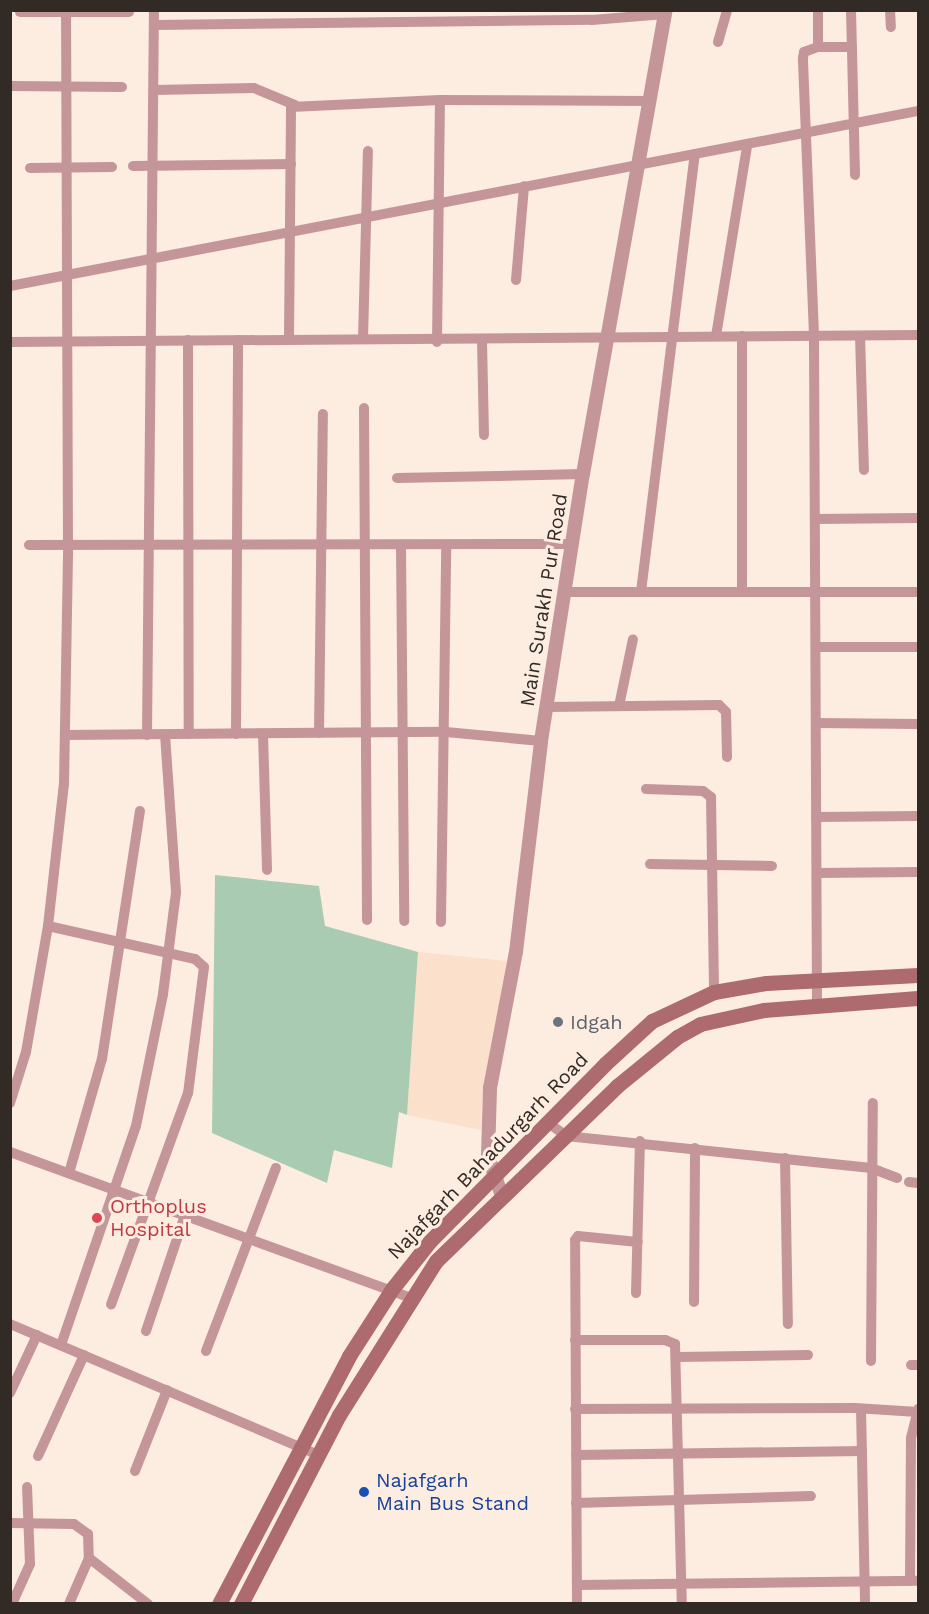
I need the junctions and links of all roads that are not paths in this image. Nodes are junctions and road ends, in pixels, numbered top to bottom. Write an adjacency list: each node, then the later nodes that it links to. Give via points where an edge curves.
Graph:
1 (154, 10): 12 (street)
2 (727, 10): 14 (street)
3 (818, 10): 15 (street)
4 (852, 10): 16 (street)
5 (891, 10): 13 (street)
6 (66, 11): 7 (street); 8 (street); 18 (street)
7 (20, 12)
8 (129, 12)
9 (666, 12): 10 (street); 22 (street, Main Surakh Pur Road)
10 (593, 15): 11 (street)
11 (469, 16): 12 (street)
12 (154, 25): 20 (street)
13 (891, 27)
14 (718, 42)
15 (818, 47): 16 (street); 26 (street, via 803,54)
16 (852, 47): 25 (street)
17 (10, 86): 18 (street)
18 (66, 86): 19 (street); 34 (street)
19 (123, 87)
20 (154, 90): 23 (street, via 254,88); 33 (street)
21 (440, 100): 22 (street); 23 (street); 39 (street)
22 (651, 101): 30 (street, Main Surakh Pur Road)
23 (295, 105): 31 (street, via 290,112)
24 (918, 111): 25 (street)
25 (854, 124): 26 (street); 37 (street)
26 (803, 135): 27 (street); 46 (street)
27 (747, 146): 29 (street); 50 (street)
28 (368, 151): 40 (street)
29 (695, 154): 30 (street); 49 (street)
30 (640, 162): 38 (street); 48 (street, Main Surakh Pur Road)
31 (291, 164): 33 (street); 41 (street)
32 (133, 166): 33 (street)
33 (154, 166): 42 (street)
34 (66, 167): 35 (street); 36 (street); 43 (street)
35 (112, 167)
36 (30, 168)
37 (855, 175)
38 (524, 186): 39 (street); 44 (street)
39 (437, 204): 40 (street); 61 (street)
40 (365, 218): 41 (street); 54 (street)
41 (290, 232): 42 (street); 53 (street)
42 (152, 257): 43 (street); 55 (street)
43 (67, 277): 45 (street); 60 (street)
44 (516, 280)
45 (10, 286)
46 (814, 335): 51 (street); 52 (street); 69 (street)
47 (918, 335): 52 (street)
48 (609, 336): 49 (street); 58 (street); 66 (street, Main Surakh Pur Road)
49 (672, 336): 50 (street); 81 (street)
50 (716, 336): 51 (street)
51 (742, 336): 82 (street)
52 (860, 336): 65 (street)
53 (289, 339): 54 (street); 57 (street)
54 (363, 339): 61 (street)
55 (151, 340): 56 (street); 60 (street); 75 (street)
56 (188, 340): 57 (street); 76 (street)
57 (238, 340): 77 (street)
58 (482, 340): 61 (street); 64 (street)
59 (10, 342): 60 (street)
60 (67, 342): 74 (street)
61 (437, 342)
62 (364, 408): 78 (street)
63 (323, 414): 70 (street)
64 (484, 435)
65 (864, 470)
66 (583, 474): 67 (street); 72 (street, Main Surakh Pur Road)
67 (397, 478)
68 (918, 518): 69 (street)
69 (815, 519): 83 (street)
70 (321, 544): 77 (street); 78 (street); 94 (street)
71 (401, 544): 78 (street); 79 (street); 92 (street)
72 (572, 544): 79 (street); 80 (street, Main Surakh Pur Road)
73 (28, 545): 74 (street)
74 (68, 545): 75 (street); 100 (street)
75 (149, 545): 76 (street); 101 (street)
76 (189, 545): 77 (street); 97 (street)
77 (237, 545): 98 (street)
78 (365, 545): 95 (street)
79 (446, 545): 93 (street)
80 (566, 592): 81 (street); 89 (street, Main Surakh Pur Road)
81 (640, 592): 82 (street)
82 (742, 592): 83 (street)
83 (815, 592): 84 (street); 86 (street)
84 (918, 592)
85 (633, 639): 88 (street)
86 (816, 647): 87 (street); 90 (street)
87 (918, 647)
88 (619, 706): 89 (street); 103 (street, via 719,705 726,712)
89 (547, 707): 102 (street, Main Surakh Pur Road)
90 (816, 723): 91 (street); 107 (street)
91 (918, 724)
92 (401, 732): 93 (street); 95 (street); 115 (street)
93 (446, 732): 102 (street); 116 (street)
94 (319, 733): 95 (street); 99 (street)
95 (366, 733): 114 (street)
96 (165, 734): 97 (street); 101 (street); 119 (street, via 176,892)
97 (189, 734): 98 (street)
98 (236, 734): 99 (street)
99 (263, 734): 111 (street)
100 (65, 735): 101 (street); 117 (street, via 61,818)
101 (147, 735)
102 (541, 741): 136 (street, Main Surakh Pur Road, via 516,952 490,1088 486,1126)
103 (727, 757)
104 (646, 789): 109 (street, via 709,792)
105 (140, 811): 118 (street)
106 (918, 816): 107 (street)
107 (816, 817): 113 (street)
108 (650, 864): 109 (street)
109 (712, 865): 110 (street); 122 (street)
110 (772, 866)
111 (267, 870)
112 (918, 872): 113 (street)
113 (817, 873): 121 (street)
114 (367, 920)
115 (404, 921)
116 (441, 922)
117 (48, 926): 118 (street); 125 (street, via 26,1052)
118 (122, 943): 119 (street); 135 (street, via 102,1059)
119 (170, 954): 138 (street, via 150,1071); 140 (street, via 195,959 204,967 188,1093)
120 (918, 975): 121 (main road, Najafgarh Bahadurgarh Road)
121 (817, 979): 122 (main road, Najafgarh Bahadurgarh Road); 124 (street)
122 (714, 992): 127 (main road, Najafgarh Bahadurgarh Road, via 652,1021)
123 (918, 998): 124 (main road, Najafgarh Bahadurgarh Road)
124 (817, 1004): 128 (main road, Najafgarh Bahadurgarh Road, via 764,1010 700,1024 677,1037 617,1086)
125 (10, 1103)
126 (873, 1103): 134 (street)
127 (547, 1122): 128 (street); 136 (main road, Najafgarh Bahadurgarh Road)
128 (566, 1136): 129 (street); 139 (main road, Najafgarh Bahadurgarh Road)
129 (640, 1142): 130 (street); 143 (street)
130 (695, 1148): 132 (street); 147 (street)
131 (10, 1152): 135 (street)
132 (784, 1158): 134 (street); 150 (street)
133 (276, 1168): 142 (street)
134 (871, 1168): 137 (street); 159 (street)
135 (69, 1173): 138 (street)
136 (493, 1176): 139 (street, Main Surakh Pur Road); 144 (main road, Najafgarh Bahadurgarh Road, via 430,1241)
137 (897, 1178)
138 (116, 1189): 140 (street); 154 (street)
139 (502, 1196): 146 (main road, Najafgarh Bahadurgarh Road, via 436,1261)
140 (151, 1202): 141 (street); 148 (street)
141 (185, 1215): 142 (street); 151 (street)
142 (251, 1238): 144 (street); 155 (street)
143 (638, 1242): 145 (street); 153 (street, via 575,1238)
144 (392, 1289): 146 (street); 166 (main road, Najafgarh Bahadurgarh Road, via 349,1356)
145 (636, 1293)
146 (411, 1298): 169 (main road, Najafgarh Bahadurgarh Road)
147 (694, 1302)
148 (111, 1304)
149 (10, 1324): 152 (street)
150 (788, 1324)
151 (146, 1331)
152 (37, 1335): 154 (street); 161 (street)
153 (575, 1340): 158 (street, via 672,1341); 162 (street)
154 (61, 1345): 156 (street)
155 (206, 1351)
156 (84, 1355): 160 (street); 171 (street)
157 (808, 1355): 158 (street)
158 (677, 1357): 163 (street)
159 (871, 1361)
160 (167, 1390): 166 (street); 172 (street)
161 (10, 1393)
162 (575, 1409): 163 (street); 170 (street)
163 (677, 1409): 164 (street); 168 (street)
164 (861, 1409): 165 (street); 167 (street)
165 (918, 1411): 181 (street, via 911,1438)
166 (302, 1448): 169 (street); 187 (main road, Najafgarh Bahadurgarh Road)
167 (862, 1451): 168 (street); 180 (street)
168 (679, 1452): 170 (street); 176 (street)
169 (319, 1455): 188 (main road, Najafgarh Bahadurgarh Road)
170 (576, 1455): 175 (street)
171 (38, 1456)
172 (135, 1471)
173 (27, 1487): 178 (street)
174 (811, 1496): 176 (street)
175 (576, 1503): 176 (street); 183 (street)
176 (681, 1503): 182 (street)
177 (10, 1523): 178 (street)
178 (31, 1523): 179 (street, via 75,1524 84,1528); 184 (street, via 30,1564)
179 (89, 1558): 185 (street); 186 (street)
180 (864, 1581): 181 (street); 182 (street); 191 (street)
181 (914, 1581)
182 (682, 1584): 183 (street); 190 (street)
183 (577, 1585): 189 (street)
184 (12, 1604)
185 (69, 1604)
186 (148, 1604)
187 (219, 1604)
188 (241, 1604)
189 (577, 1604)
190 (682, 1604)
191 (865, 1604)

